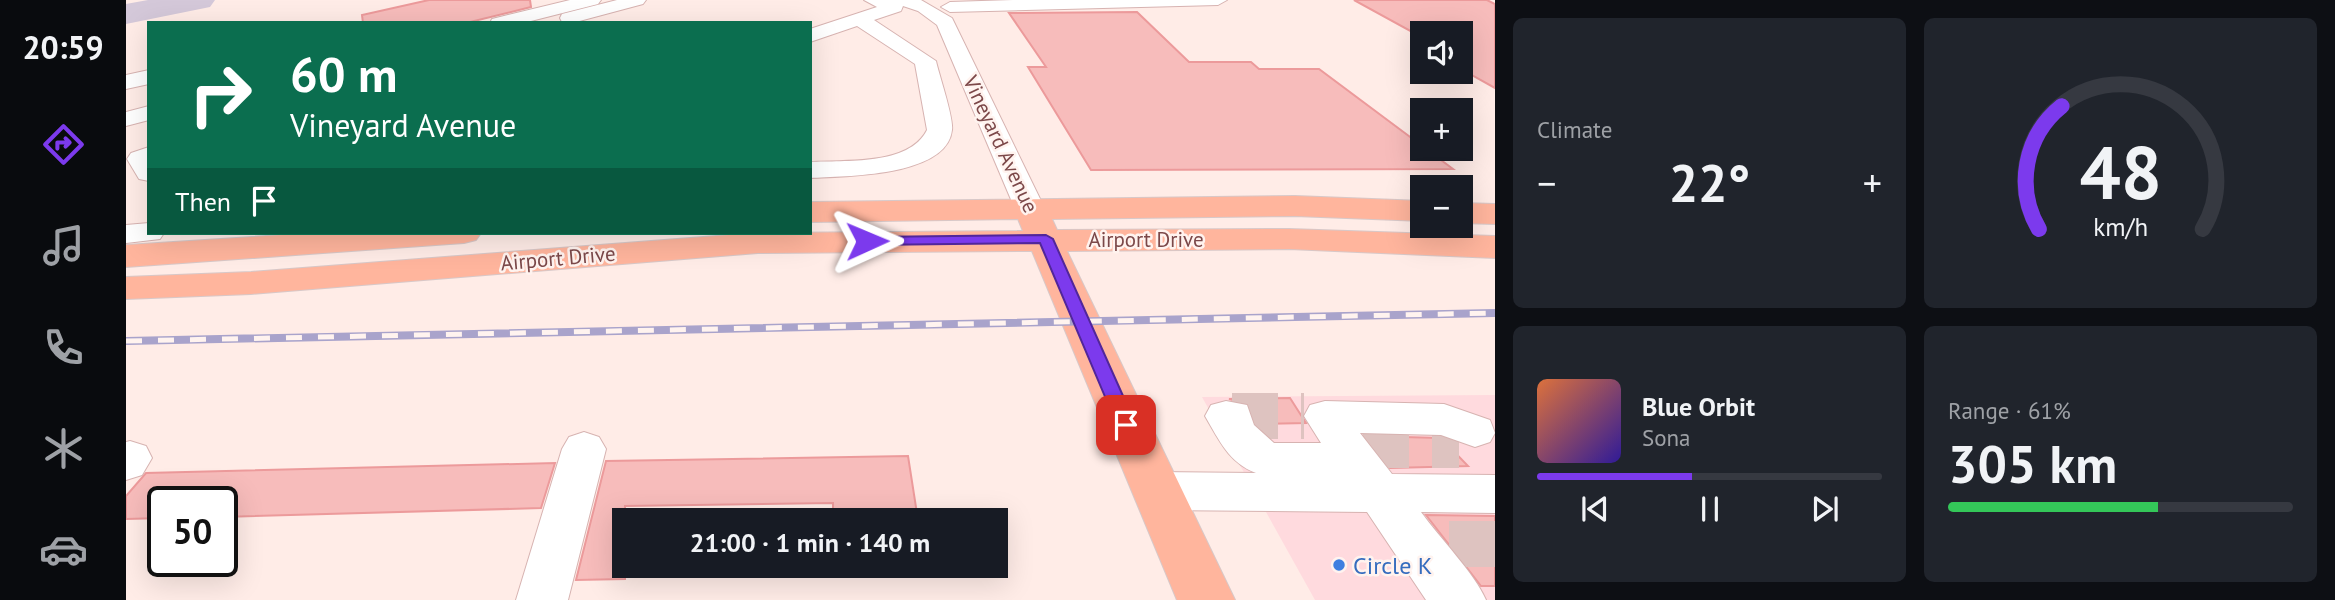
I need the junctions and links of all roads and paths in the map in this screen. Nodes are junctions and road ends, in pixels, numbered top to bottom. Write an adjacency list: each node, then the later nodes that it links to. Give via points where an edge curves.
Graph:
1 (592, 0): 10 (street)
2 (904, 0): 13 (street, via 946,22)
3 (1106, 0): 4 (street); 6 (street)
4 (1218, 0)
5 (644, 1): 11 (street); 12 (street)
6 (1084, 1): 8 (street, via 1063,10)
7 (948, 4): 8 (street); 13 (street, via 957,22)
8 (995, 4)
9 (868, 11): 14 (street); 15 (street); 22 (street, via 925,61 940,130 938,141 928,151 898,162)
10 (507, 21)
11 (559, 21)
12 (584, 21)
13 (951, 34): 15 (street, Vineyard Avenue)
14 (812, 35)
15 (961, 57): 27 (street, Vineyard Avenue)
16 (147, 77): 17 (street)
17 (126, 82)
18 (147, 113): 19 (street)
19 (126, 118)
20 (147, 156): 21 (street, via 140,159)
21 (147, 170)
22 (812, 170)
23 (1410, 210): 27 (main road, Airport Drive, via 1295,206)
24 (812, 212): 27 (main road, Airport Drive)
25 (1473, 213): 26 (main road)
26 (1495, 214)
27 (1038, 224): 31 (main road, Airport Drive); 33 (main road, Airport Drive, via 251,283); 38 (main road, Vineyard Avenue)
28 (147, 232): 29 (street)
29 (126, 234)
30 (435, 235): 32 (main road)
31 (1495, 247)
32 (126, 256)
33 (126, 288)
34 (1232, 416): 36 (street, via 1226,416 1245,448 1269,460)
35 (1482, 441): 36 (street, via 1444,420)
36 (1345, 445): 38 (street); 39 (street); 42 (street, via 1432,544 1447,588)
37 (584, 449): 40 (street)
38 (1156, 491): 41 (main road, Vineyard Avenue)
39 (1495, 494)
40 (542, 600)
41 (1206, 600)
42 (1460, 600)

